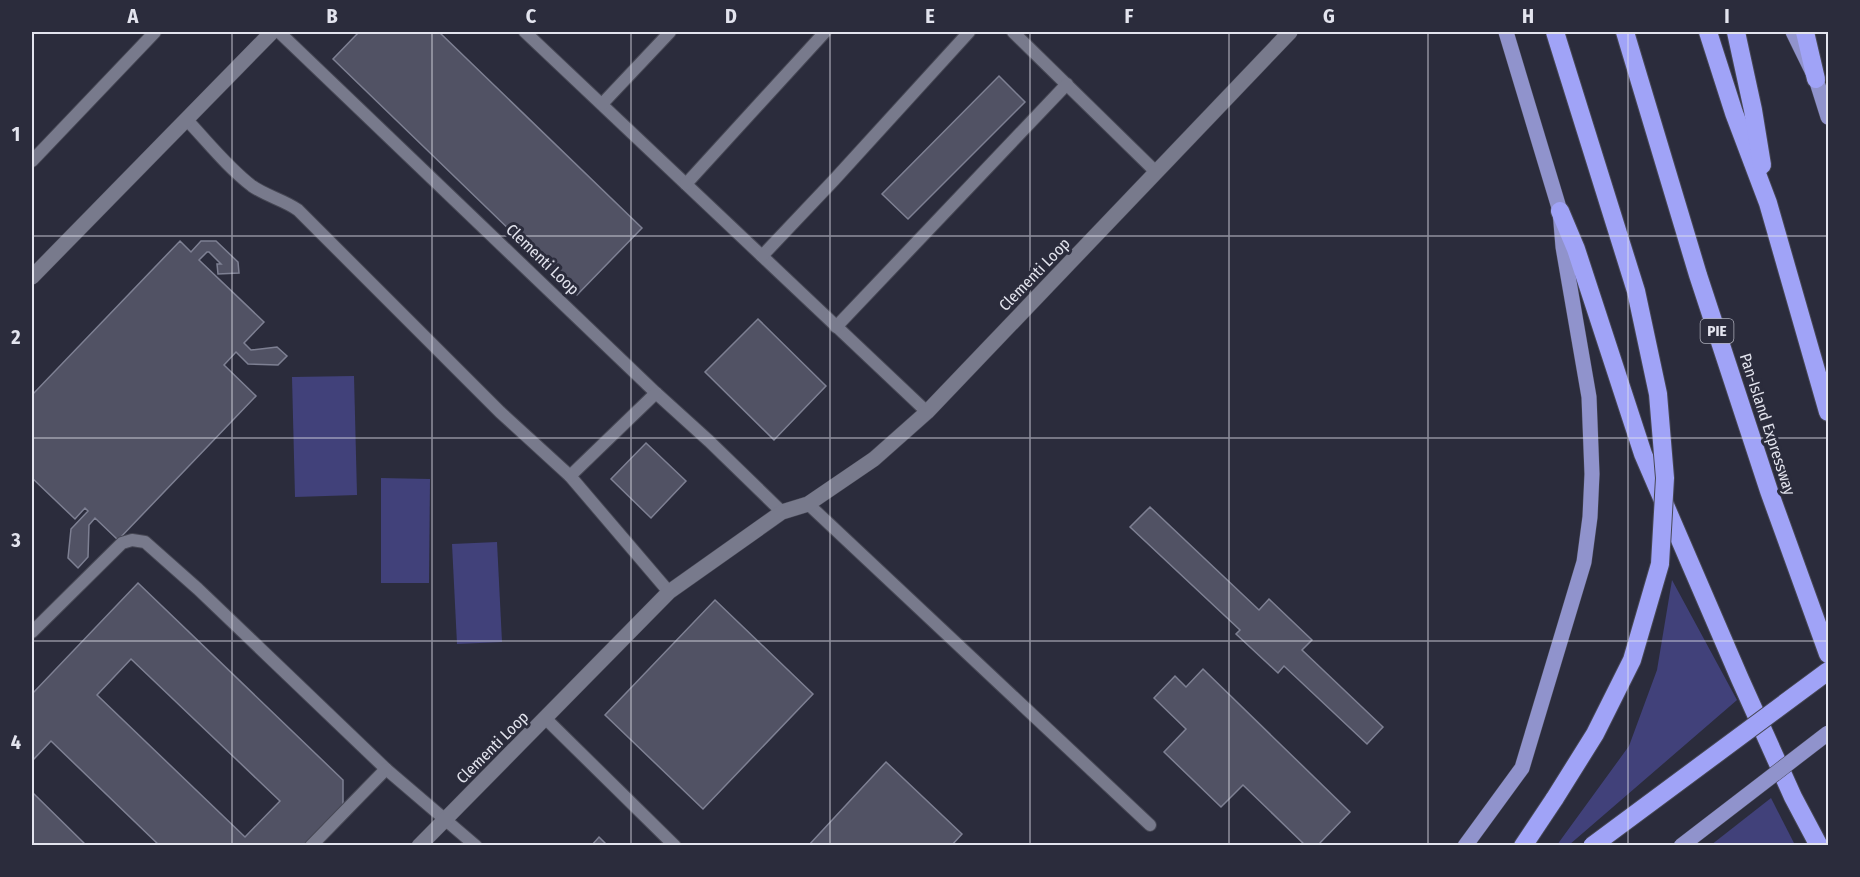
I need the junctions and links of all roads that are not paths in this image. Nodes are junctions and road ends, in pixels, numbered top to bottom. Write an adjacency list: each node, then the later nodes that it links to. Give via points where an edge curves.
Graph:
1 (154, 32): 24 (lane)
2 (272, 32): 23 (street)
3 (279, 32): 32 (lane, Clementi Loop)
4 (525, 32): 18 (lane)
5 (543, 32): 18 (lane)
6 (670, 32): 21 (lane)
7 (825, 32): 26 (lane)
8 (969, 32): 29 (lane)
9 (1013, 32): 20 (lane)
10 (1290, 32): 25 (street, Clementi Loop)
11 (1506, 32): 28 (main road)
12 (1556, 32): 52 (highway, bridge, via 1636,291 1658,394 1665,478 1660,564 1632,660 1595,734)
13 (1625, 32): 40 (highway, Pan-Island Expressway / PIE, via 1698,275)
14 (1708, 32): 27 (highway)
15 (1736, 32): 27 (highway, via 1754,110)
16 (1793, 32): 19 (main road)
17 (1805, 32): 19 (highway)
18 (534, 41): 21 (lane)
19 (1816, 79): 22 (main road)
20 (1066, 84): 25 (lane); 31 (lane)
21 (602, 104): 26 (lane)
22 (1828, 117)
23 (186, 119): 30 (street); 35 (lane, via 238,175 298,210 500,412)
24 (32, 161)
25 (1156, 172): 33 (street, Clementi Loop)
26 (686, 184): 29 (lane)
27 (1768, 203): 34 (highway)
28 (1560, 211): 51 (main road, via 1589,397 1592,474 1584,562 1522,768); 55 (highway, via 1643,454 1740,679)
29 (762, 256): 31 (lane)
30 (32, 277)
31 (836, 327): 33 (lane)
32 (656, 393): 35 (lane); 37 (lane, Clementi Loop)
33 (927, 412): 36 (street, Clementi Loop, via 874,459)
34 (1828, 412)
35 (570, 476): 38 (lane)
36 (808, 504): 37 (street, Clementi Loop); 46 (lane)
37 (782, 512): 38 (street, Clementi Loop)
38 (669, 592): 42 (street, Clementi Loop)
39 (32, 632): 44 (lane, via 122,543 145,542)
40 (1828, 654)
41 (1828, 671): 53 (highway, bridge)
42 (545, 718): 45 (street, Clementi Loop); 50 (lane)
43 (1828, 733): 54 (main road, bridge)
44 (386, 770): 45 (lane); 47 (lane)
45 (444, 819): 48 (street, Clementi Loop); 49 (lane)
46 (1150, 825)
47 (311, 846)
48 (419, 846)
49 (476, 846)
50 (675, 846)
51 (1465, 846)
52 (1523, 846)
53 (1592, 846)
54 (1681, 846)
55 (1819, 846)

